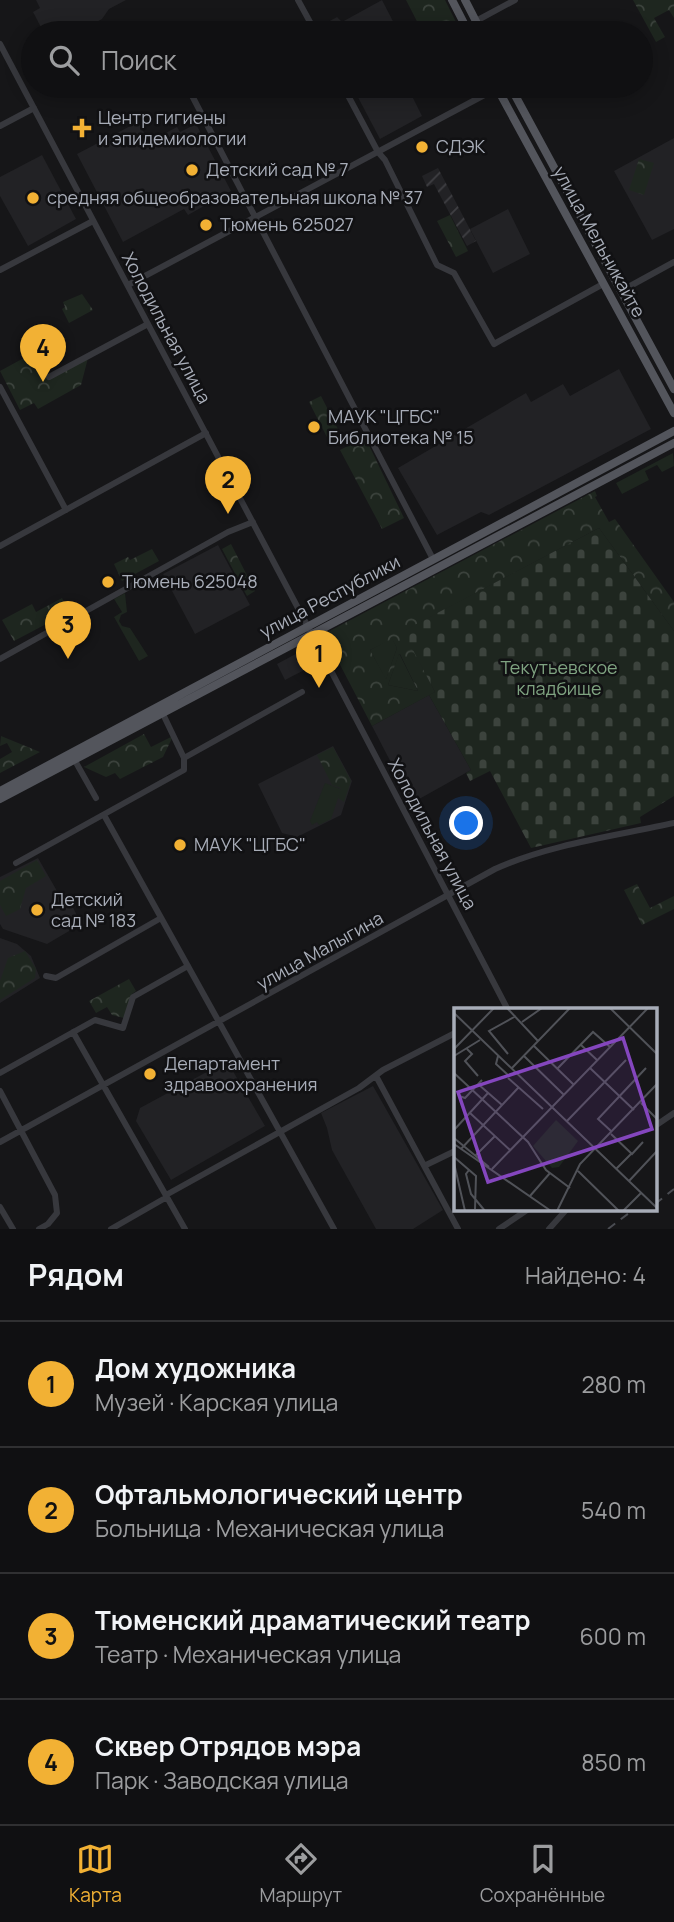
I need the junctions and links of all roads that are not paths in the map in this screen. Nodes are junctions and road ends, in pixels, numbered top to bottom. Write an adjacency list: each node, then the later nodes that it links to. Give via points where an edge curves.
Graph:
1 (299, 0): 6 (street)
2 (452, 0): 7 (main road)
3 (465, 0): 5 (main road)
4 (515, 0): 5 (street)
5 (476, 20)
6 (310, 21)
7 (463, 21)
8 (0, 44): 9 (street, Холодильная улица)
9 (21, 84)
10 (29, 98): 16 (street, Холодильная улица)
11 (193, 98): 19 (street)
12 (349, 98): 18 (street)
13 (477, 98): 18 (street)
14 (503, 98): 23 (main road, улица Мельникайте)
15 (517, 98): 25 (main road, улица Мельникайте)
16 (34, 108): 17 (street); 20 (street, Холодильная улица)
17 (0, 126)
18 (378, 152): 19 (street); 23 (street, via 437,265 454,273 494,344)
19 (256, 217): 24 (street); 37 (street)
20 (93, 221): 22 (street); 24 (street, Холодильная улица)
21 (674, 262): 25 (street)
22 (0, 270)
23 (603, 284): 30 (main road, улица Мельникайте)
24 (128, 285): 26 (street, Холодильная улица)
25 (621, 290): 29 (main road, улица Мельникайте)
26 (148, 324): 27 (street); 32 (street, Холодильная улица)
27 (49, 377)
28 (0, 387): 34 (street)
29 (674, 389)
30 (674, 413)
31 (674, 431): 37 (main road, улица Республики)
32 (206, 433): 34 (street); 35 (street, Холодильная улица)
33 (674, 443): 38 (main road, улица Республики)
34 (66, 510): 36 (street)
35 (253, 522): 38 (street, Холодильная улица); 39 (street)
36 (0, 547)
37 (433, 559): 38 (main road, улица Республики)
38 (310, 630): 41 (main road, улица Республики); 44 (main road, улица Республики); 50 (street, Холодильная улица)
39 (0, 659)
40 (302, 692): 42 (street)
41 (162, 712): 42 (street); 43 (main road, улица Республики)
42 (184, 758): 47 (street, via 184,771)
43 (74, 759): 45 (street); 46 (main road, улица Республики)
44 (0, 791)
45 (96, 798)
46 (0, 799)
47 (104, 815): 49 (street); 51 (street)
48 (671, 824): 50 (street, улица Малыгина, via 517,859)
49 (16, 863)
50 (449, 895): 54 (street, Холодильная улица); 55 (street, улица Малыгина)
51 (161, 918): 52 (street); 53 (street, via 56,978)
52 (188, 966): 55 (street); 56 (street, via 133,997 122,1028 95,1020)
53 (46, 976)
54 (505, 1008)
55 (219, 1022): 60 (street, улица Малыгина); 64 (street)
56 (73, 1032): 58 (street); 60 (street)
57 (454, 1034): 59 (street)
58 (0, 1073)
59 (376, 1076): 64 (street); 68 (street)
60 (105, 1085): 65 (street, улица Малыгина); 69 (street)
61 (0, 1091): 65 (street)
62 (674, 1113): 63 (street)
63 (656, 1125)
64 (280, 1130): 69 (street); 77 (street)
65 (20, 1131): 66 (street, улица Малыгина); 75 (street, via 56,1201 57,1213)
66 (0, 1142)
67 (454, 1151): 68 (street)
68 (426, 1165): 78 (street)
69 (166, 1196): 73 (street); 76 (street)
70 (0, 1207): 74 (street)
71 (524, 1212): 79 (street)
72 (564, 1212): 80 (street)
73 (111, 1228)
74 (13, 1229)
75 (39, 1229)
76 (185, 1229)
77 (334, 1229)
78 (458, 1229)
79 (499, 1229)
80 (550, 1229)

